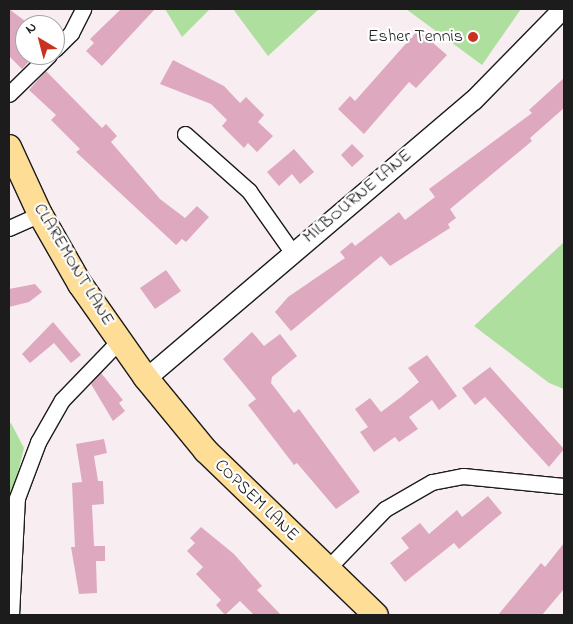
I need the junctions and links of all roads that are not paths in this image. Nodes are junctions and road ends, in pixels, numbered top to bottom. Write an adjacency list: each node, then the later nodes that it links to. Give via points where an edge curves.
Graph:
1 (83, 9): 3 (street)
2 (562, 9): 10 (street, MILBOURNE LANE, via 473,100)
3 (65, 39)
4 (39, 65): 5 (street)
5 (9, 94)
6 (185, 134): 10 (street, via 249,191)
7 (9, 147): 8 (main road, CLAREMONT LANE)
8 (40, 214): 9 (street); 11 (main road, CLAREMONT LANE)
9 (9, 228)
10 (292, 252): 12 (street, MILBOURNE LANE)
11 (119, 341): 12 (main road, CLAREMONT LANE); 15 (street, via 62,400 35,450 17,498)
12 (146, 378): 14 (main road, COPSEM LANE, via 206,451)
13 (564, 486): 14 (street, via 463,476 432,482 385,509)
14 (326, 569): 16 (main road, COPSEM LANE)
15 (11, 615)
16 (376, 615)

